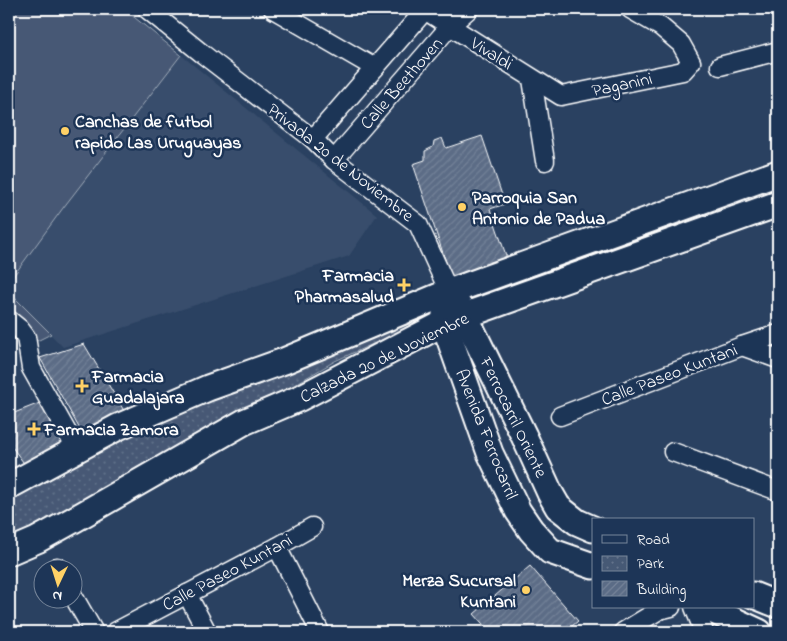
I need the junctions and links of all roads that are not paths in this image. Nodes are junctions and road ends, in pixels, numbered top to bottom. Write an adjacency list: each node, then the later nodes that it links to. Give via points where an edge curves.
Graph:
1 (147, 9): 12 (street, Privada 20 de Noviembre)
2 (274, 9): 9 (street)
3 (424, 9): 6 (street, Vivaldi); 9 (street, Calle Beethoven)
4 (469, 9): 6 (street, Calle Beethoven)
5 (630, 9): 11 (street, Paganini, via 661,27 681,44 691,62 683,71)
6 (450, 26): 10 (street, Vivaldi); 13 (street, Calle Beethoven)
7 (778, 51): 8 (street)
8 (720, 66)
9 (375, 68): 12 (street, Calle Beethoven)
10 (532, 79): 11 (street, Vivaldi); 14 (street)
11 (561, 96)
12 (313, 139): 13 (street, Privada 20 de Noviembre)
13 (334, 160): 17 (street, Privada 20 de Noviembre, via 418,224)
14 (545, 161)
15 (778, 173): 17 (main road, Calzada 20 de Noviembre)
16 (778, 204): 18 (main road, Calzada 20 de Noviembre)
17 (449, 292): 18 (main road, Avenida Ferrocarril); 25 (main road, Calzada 20 de Noviembre, via 284,361 208,388 118,427)
18 (454, 319): 24 (main road, Ferrocarril Oriente); 27 (main road, Avenida Ferrocarril); 33 (main road, Calzada 20 de Noviembre, via 300,398 244,422 75,520)
19 (9, 320): 25 (street, via 26,337 31,368)
20 (778, 334): 21 (street, Calle Paseo Kuntani)
21 (742, 346): 22 (street); 23 (street, Calle Paseo Kuntani)
22 (778, 359)
23 (560, 416)
24 (524, 436): 27 (main road); 31 (main road, Ferrocarril Oriente, via 558,508)
25 (77, 450): 28 (main road, Calzada 20 de Noviembre)
26 (673, 452): 29 (street)
27 (490, 453): 34 (main road, Avenida Ferrocarril, via 518,512 550,551)
28 (9, 486)
29 (778, 491)
30 (312, 527): 32 (street, Calle Paseo Kuntani)
31 (592, 529)
32 (276, 547): 35 (street, Calle Paseo Kuntani); 45 (street)
33 (9, 552)
34 (592, 566)
35 (187, 594): 43 (street, Calle Paseo Kuntani); 44 (street)
36 (754, 595): 37 (main road)
37 (778, 604)
38 (80, 608): 42 (street)
39 (667, 608): 46 (street)
40 (694, 608): 47 (street)
41 (706, 608): 48 (main road)
42 (94, 632)
43 (115, 632)
44 (206, 632)
45 (320, 632)
46 (623, 632)
47 (704, 632)
48 (759, 632)

